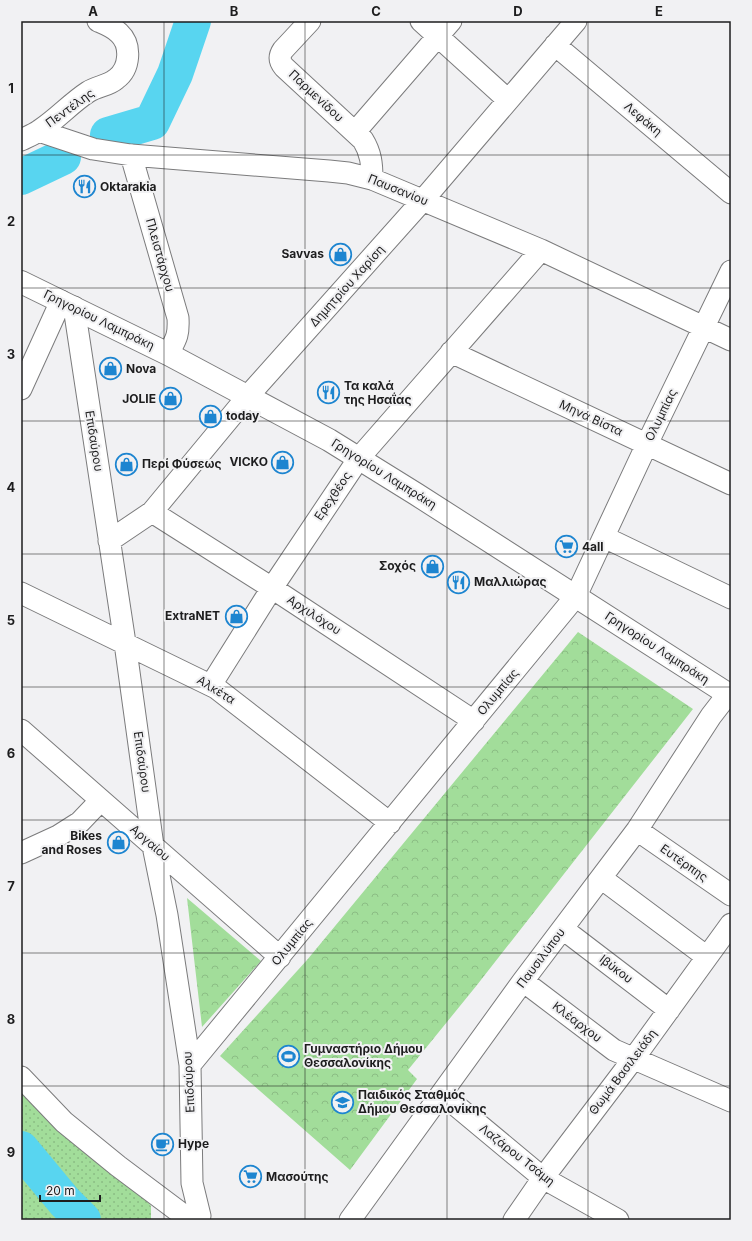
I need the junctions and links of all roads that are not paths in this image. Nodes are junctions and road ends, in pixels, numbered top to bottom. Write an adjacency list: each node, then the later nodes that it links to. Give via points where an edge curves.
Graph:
1 (98, 21): 10 (street, Πεντέλης, via 115,30 125,41 128,55 125,69 115,80 89,91)
2 (310, 21): 9 (street, Παρμενίδου, via 283,50 280,61)
3 (421, 21): 6 (street)
4 (451, 21): 6 (street)
5 (576, 21): 7 (street, Δημητρίου Χαρίση)
6 (438, 37): 8 (street); 9 (street)
7 (555, 45): 8 (street, Δημητρίου Χαρίση); 13 (street, Λεφάκη)
8 (508, 100): 14 (street, Δημητρίου Χαρίση)
9 (356, 132): 12 (street, via 370,152)
10 (30, 136): 11 (street, Παυσανίου)
11 (131, 155): 12 (street, Παυσανίου, via 329,171); 22 (street, Πλειστάρχου, via 178,318 178,337)
12 (372, 179): 14 (street, Παυσανίου)
13 (731, 193)
14 (422, 200): 15 (street, Παυσανίου); 24 (street, Δημητρίου Χαρίση)
15 (541, 250): 19 (street, Παυσανίου); 21 (street, Ερεχθέος)
16 (731, 271): 19 (street, Ολυμπίας)
17 (21, 282): 18 (main road, Γρηγορίου Λαμπράκη)
18 (68, 304): 22 (main road, Γρηγορίου Λαμπράκη); 23 (street); 30 (street, Επιδαύρου)
19 (703, 327): 20 (street, Παυσανίου); 25 (street, Ολυμπίας)
20 (731, 340)
21 (451, 352): 25 (street, Μηνά Βίστα); 26 (street, Ερεχθέος)
22 (168, 354): 24 (main road, Γρηγορίου Λαμπράκη)
23 (21, 389)
24 (248, 396): 26 (main road, Γρηγορίου Λαμπράκη); 28 (street, Δημητρίου Χαρίση)
25 (647, 444): 27 (street, Μηνά Βίστα); 29 (street, Ολυμπίας)
26 (359, 458): 31 (street, Ερεχθέος); 33 (main road, Γρηγορίου Λαμπράκη)
27 (731, 484)
28 (152, 512): 30 (street, Δημητρίου Χαρίση); 31 (street, Αρχιλόχου)
29 (604, 537): 33 (street, Ολυμπίας); 34 (street)
30 (110, 541): 35 (street, Επιδαύρου)
31 (272, 588): 36 (street, Ερεχθέος); 38 (street, Αρχιλόχου)
32 (21, 593): 35 (street, Αλκέτα)
33 (576, 596): 37 (main road, Γρηγορίου Λαμπράκη); 38 (street, Ολυμπίας)
34 (731, 598)
35 (125, 643): 36 (street, Αλκέτα); 43 (street, Επιδαύρου)
36 (211, 685): 41 (street, Αλκέτα)
37 (729, 695): 42 (street, Παυσιλύπου, via 711,716)
38 (474, 721): 41 (street, Ολυμπίας)
39 (21, 730): 40 (street, Αργαίου)
40 (101, 800): 43 (street, Αργαίου); 44 (street, via 80,822 58,836)
41 (390, 823): 49 (street, Ολυμπίας)
42 (637, 830): 45 (street, Παυσιλύπου); 46 (street, Ευτέρπης)
43 (153, 846): 49 (street, Αργαίου); 54 (street, Επιδαύρου, via 167,915)
44 (21, 853)
45 (601, 878): 48 (street, Παυσιλύπου); 50 (street)
46 (731, 895)
47 (731, 924): 50 (street, Θωμά Βασιλειάδη)
48 (563, 929): 51 (street, Παυσιλύπου); 52 (street, Ιβύκου)
49 (280, 957): 54 (street, Ολυμπίας)
50 (707, 957): 52 (street, Θωμά Βασιλειάδη)
51 (523, 981): 53 (street, Κλέαρχου, via 609,1047); 56 (street, Παυσιλύπου)
52 (669, 1010): 53 (street, Θωμά Βασιλειάδη)
53 (634, 1058): 57 (street, Κλέαρχου); 58 (street, Θωμά Βασιλειάδη)
54 (190, 1065): 59 (street, Επιδαύρου, via 192,1183)
55 (21, 1077): 59 (street, via 64,1122 118,1166)
56 (442, 1094): 58 (street, Λαζάρου Τσάμη); 60 (street, Παυσιλύπου)
57 (731, 1101)
58 (543, 1178): 61 (street, Θωμά Βασιλειάδη); 62 (street, Λαζάρου Τσάμη)
59 (200, 1219)
60 (350, 1220)
61 (514, 1220)
62 (618, 1220)

